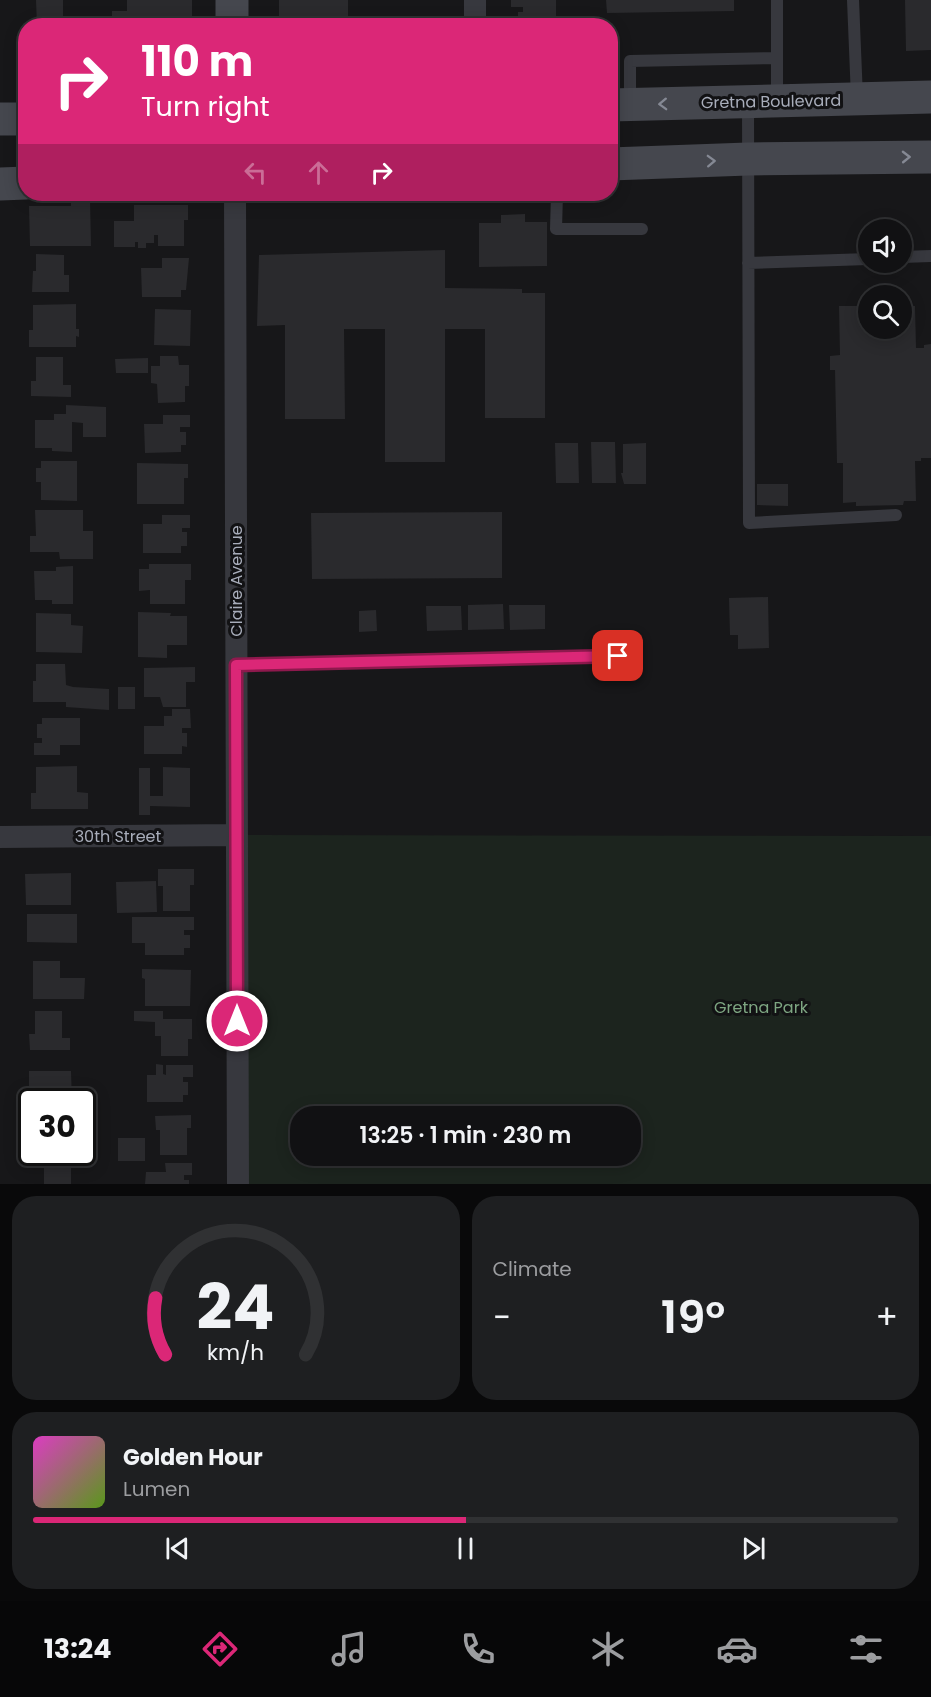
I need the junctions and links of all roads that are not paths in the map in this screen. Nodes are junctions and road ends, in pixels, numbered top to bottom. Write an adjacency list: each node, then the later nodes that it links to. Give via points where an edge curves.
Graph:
1 (232, 0): 5 (street)
2 (475, 0): 6 (street)
3 (777, 0): 7 (lane)
4 (853, 0): 9 (lane)
5 (232, 18)
6 (475, 18)
7 (777, 58): 10 (lane); 11 (lane, via 630,62)
8 (931, 97): 9 (street, Gretna Boulevard)
9 (857, 99): 10 (street, Gretna Boulevard)
10 (763, 101): 11 (street, Gretna Boulevard, one-way to 11); 15 (lane)
11 (620, 105)
12 (0, 119): 13 (street)
13 (18, 119)
14 (931, 157): 15 (street, one-way to 14)
15 (748, 159): 16 (street, one-way to 15); 25 (lane)
16 (618, 164)
17 (18, 183): 18 (street)
18 (0, 184)
19 (235, 201): 28 (street, Claire Avenue)
20 (556, 201): 21 (lane, via 556,229)
21 (642, 229)
22 (931, 256): 23 (lane)
23 (912, 257)
24 (858, 259): 25 (lane)
25 (748, 263): 26 (lane, via 749,523)
26 (896, 515)
27 (618, 656): 28 (lane)
28 (236, 665): 29 (street, Claire Avenue)
29 (237, 835): 30 (street, 30th Street); 31 (street, Claire Avenue)
30 (0, 837)
31 (238, 1184)

